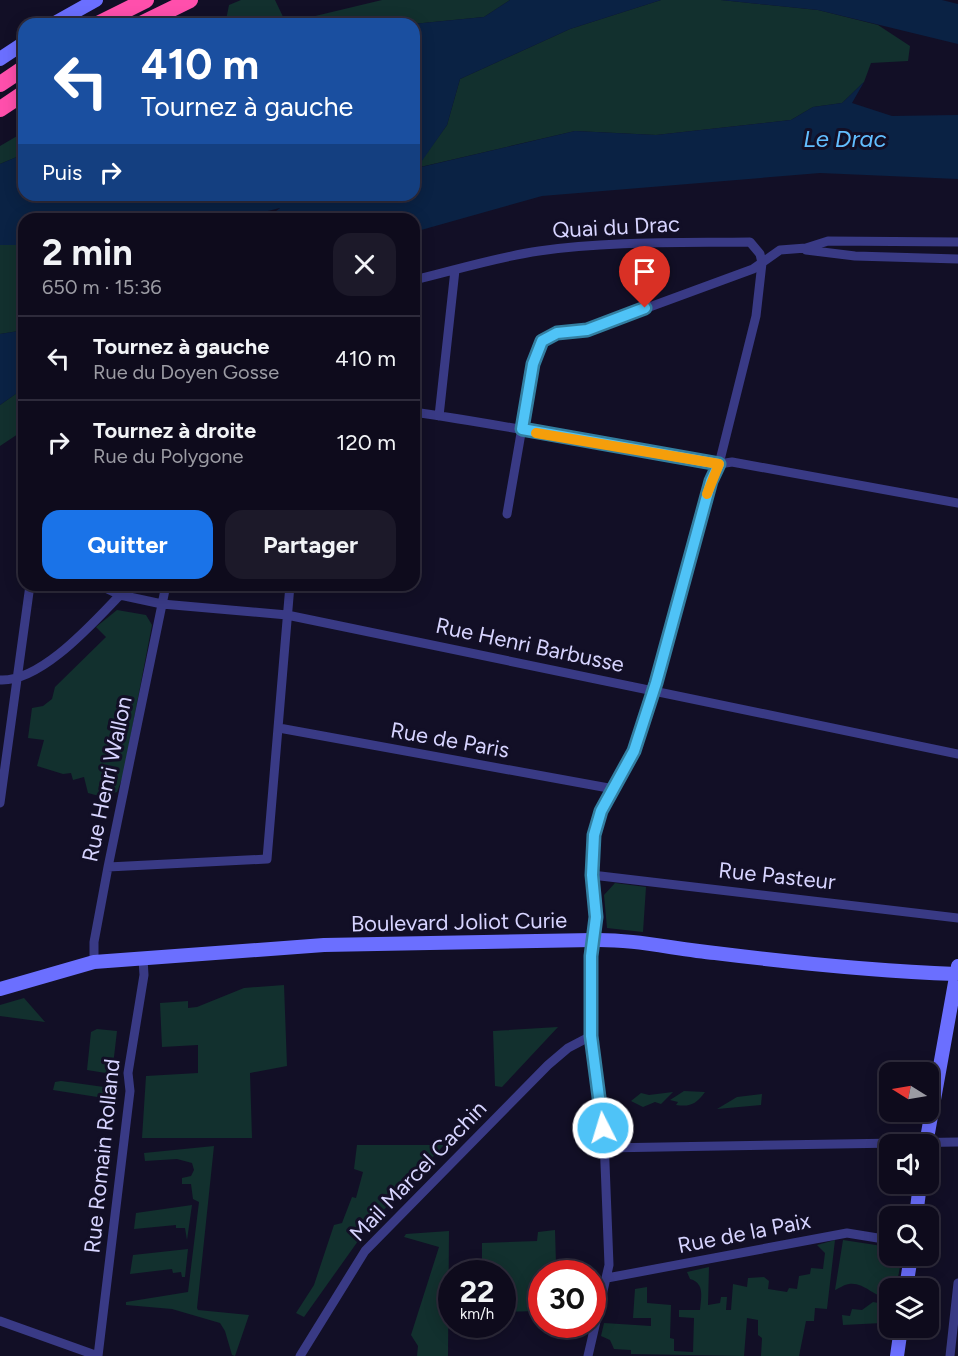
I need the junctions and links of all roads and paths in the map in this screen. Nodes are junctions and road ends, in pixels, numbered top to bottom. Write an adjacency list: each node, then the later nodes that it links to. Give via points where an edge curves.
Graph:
1 (96, 0): 4 (street)
2 (146, 0): 5 (highway)
3 (190, 0): 6 (highway)
4 (64, 18)
5 (110, 18)
6 (153, 18)
7 (18, 47): 8 (street)
8 (0, 59)
9 (18, 72): 10 (highway)
10 (0, 84)
11 (18, 97): 12 (highway)
12 (0, 110)
13 (958, 242): 14 (street, via 828,241)
14 (806, 248): 15 (street, via 806,252 855,256); 16 (street, via 780,250)
15 (958, 260)
16 (762, 263): 17 (street, Quai du Drac, via 750,242 539,251); 21 (street, via 587,330 546,337 537,347); 22 (street, via 756,316)
17 (455, 270): 18 (street, Quai du Drac); 20 (street)
18 (420, 279)
19 (420, 413): 20 (street)
20 (439, 416): 21 (street)
21 (522, 429): 22 (street); 24 (street)
22 (719, 464): 23 (street, via 732,462); 34 (street)
23 (958, 503)
24 (507, 514)
25 (29, 591): 32 (street)
26 (112, 591): 29 (street)
27 (165, 591): 30 (street, Rue Henri Wallon)
28 (289, 591): 31 (street)
29 (120, 595): 30 (street, Rue Henri Barbusse); 32 (street, via 43,668)
30 (162, 604): 31 (street, Rue Henri Barbusse); 40 (street, Rue Henri Wallon)
31 (287, 615): 34 (street, Rue Henri Barbusse); 35 (street)
32 (19, 675): 33 (street); 36 (street)
33 (0, 680)
34 (653, 691): 37 (street, Rue Henri Barbusse); 38 (street, via 634,751)
35 (279, 728): 38 (street, Rue de Paris); 40 (street, via 267,859)
36 (4, 744): 39 (street)
37 (958, 754)
38 (614, 789): 41 (street, via 596,823)
39 (0, 803)
40 (108, 867): 45 (street, Rue Henri Wallon, via 94,942)
41 (592, 875): 42 (street, Rue Pasteur); 43 (street, via 596,917)
42 (958, 918)
43 (593, 940): 44 (street, Boulevard Joliot Curie, via 324,945); 46 (street, Boulevard Joliot Curie, via 637,941 834,966); 48 (street)
44 (143, 959): 45 (street, Boulevard Joliot Curie); 59 (street, Rue Romain Rolland)
45 (94, 963): 47 (street, Boulevard Joliot Curie)
46 (957, 972): 49 (street)
47 (0, 989)
48 (591, 1036): 53 (street, via 603,1113); 60 (street, Mail Marcel Cachin, via 548,1065 365,1251)
49 (928, 1134)
50 (958, 1142): 51 (street)
51 (939, 1143)
52 (879, 1145): 53 (street)
53 (604, 1148): 55 (street)
54 (879, 1238): 55 (street, Rue de la Paix, via 847,1233)
55 (607, 1278): 61 (street)
56 (958, 1283): 63 (street)
57 (0, 1322): 59 (street)
58 (900, 1338): 62 (street)
59 (98, 1356)
60 (300, 1356)
61 (588, 1356)
62 (897, 1356)
63 (950, 1356)

